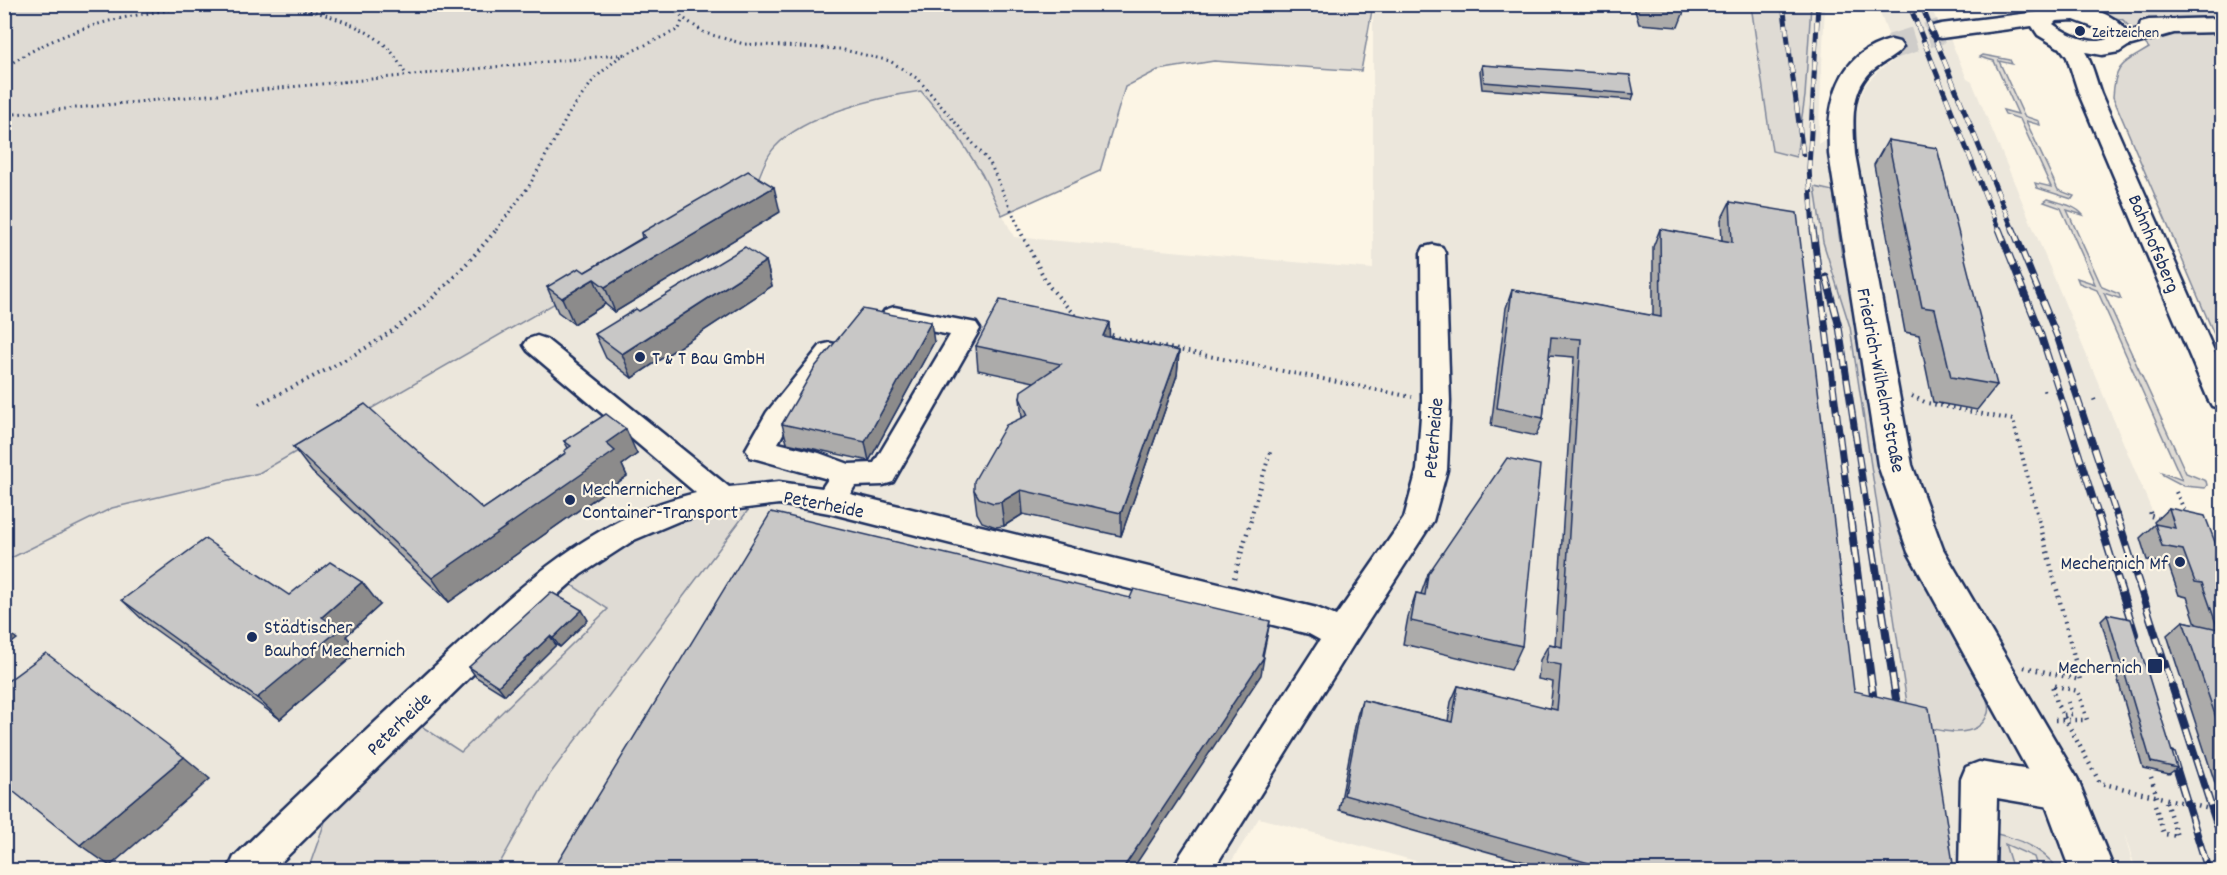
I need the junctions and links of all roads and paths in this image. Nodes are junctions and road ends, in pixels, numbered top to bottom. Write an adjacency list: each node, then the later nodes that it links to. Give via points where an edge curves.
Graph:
1 (228, 4): 11 (path, via 120,15 66,32)
2 (283, 4): 12 (path, via 329,15 358,28 390,50)
3 (669, 4): 4 (path)
4 (683, 18): 10 (path, via 682,25 672,34); 17 (path, via 705,33 744,44 840,49 890,61 918,79 990,163 1048,285)
5 (2055, 19): 7 (main road, via 2038,32 1976,25); 8 (main road); 8 (main road); 13 (street, Bahnhofsberg, via 2077,56)
6 (2223, 25): 8 (main road, via 2171,27)
7 (1941, 31)
8 (2109, 38): 13 (street, via 2095,60)
9 (1892, 47): 42 (main road, Friedrich-Wilhelm-Straße, via 1854,77 1842,97 1839,122 1895,465 1926,552)
10 (627, 54): 12 (path); 24 (path, via 610,63 594,81 560,126 517,202 435,296 382,339)
11 (4, 68)
12 (406, 74): 14 (path)
13 (2088, 86): 22 (street, Bahnhofsberg)
14 (4, 115)
15 (1434, 253): 23 (street, Peterheide)
16 (870, 312): 26 (street, via 967,329 883,474)
17 (1083, 325)
18 (848, 330): 26 (street, via 777,419 760,450)
19 (1103, 332): 23 (path)
20 (537, 345): 28 (street)
21 (1912, 396): 37 (path, via 1927,404 2013,420 2080,680)
22 (2223, 399)
23 (1436, 402): 36 (street, Peterheide, via 1432,470 1418,521)
24 (259, 404)
25 (1271, 449): 35 (path)
26 (847, 475): 29 (street)
27 (2176, 492): 32 (path)
28 (723, 499): 29 (street, Peterheide, via 779,493); 48 (street, Peterheide, via 674,510 622,531 569,566 510,617)
29 (829, 501): 35 (street, Peterheide)
30 (2150, 512): 31 (path, via 2152,517)
31 (2164, 520)
32 (2191, 524)
33 (2223, 536): 34 (path)
34 (2214, 554)
35 (1228, 600): 36 (street, Peterheide, via 1317,622)
36 (1341, 635): 49 (street, Peterheide)
37 (2020, 666)
38 (2064, 715): 40 (path, via 2072,714 2069,704); 40 (path, bridge, via 2052,685 2078,691 2087,720); 43 (path, bridge, via 2100,783)
39 (2052, 720): 40 (path)
40 (2074, 720)
41 (2152, 779): 43 (path)
42 (2062, 792): 47 (street, via 1979,779); 50 (main road, Friedrich-Wilhelm-Straße)
43 (2157, 797): 44 (path, bridge)
44 (2165, 799): 45 (path, via 2177,836 2164,834); 46 (path, bridge)
45 (2155, 805)
46 (2223, 812)
47 (1977, 868)
48 (247, 870)
49 (1192, 870)
50 (2092, 870)

